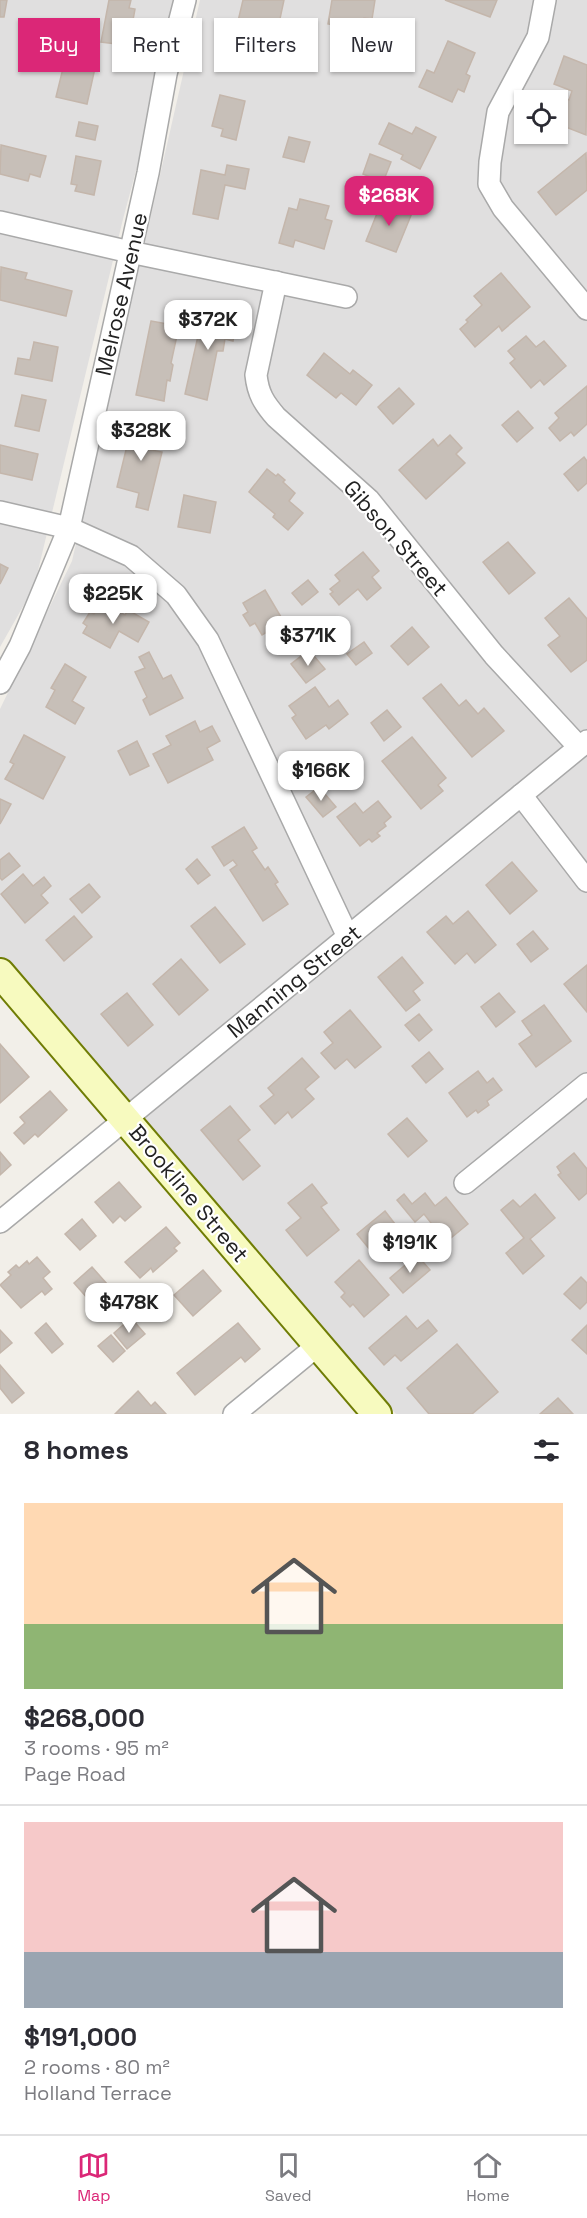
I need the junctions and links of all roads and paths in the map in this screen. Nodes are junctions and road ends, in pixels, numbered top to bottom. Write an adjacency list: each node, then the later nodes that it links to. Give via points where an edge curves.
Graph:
1 (185, 0): 4 (street, Melrose Avenue)
2 (545, 0): 7 (street, via 538,37 498,112 489,184 503,208)
3 (0, 222): 4 (street)
4 (130, 252): 5 (street); 9 (street, Melrose Avenue)
5 (276, 282): 6 (street); 11 (street, Gibson Street, via 256,375 263,402 369,500 495,655)
6 (346, 297)
7 (587, 309)
8 (0, 513): 9 (street)
9 (69, 528): 10 (street, Melrose Avenue, via 20,646); 14 (street, via 131,556 176,595 208,640)
10 (0, 683)
11 (583, 744): 12 (street, Manning Street)
12 (521, 795): 13 (street); 14 (street, Manning Street)
13 (587, 881)
14 (348, 937): 17 (street, Manning Street)
15 (0, 973): 17 (street, Brookline Street)
16 (587, 1084): 18 (street)
17 (126, 1119): 19 (street, Manning Street); 20 (street, Brookline Street)
18 (465, 1183)
19 (0, 1222)
20 (317, 1346): 21 (street); 22 (street, Brookline Street)
21 (234, 1414)
22 (377, 1414)

